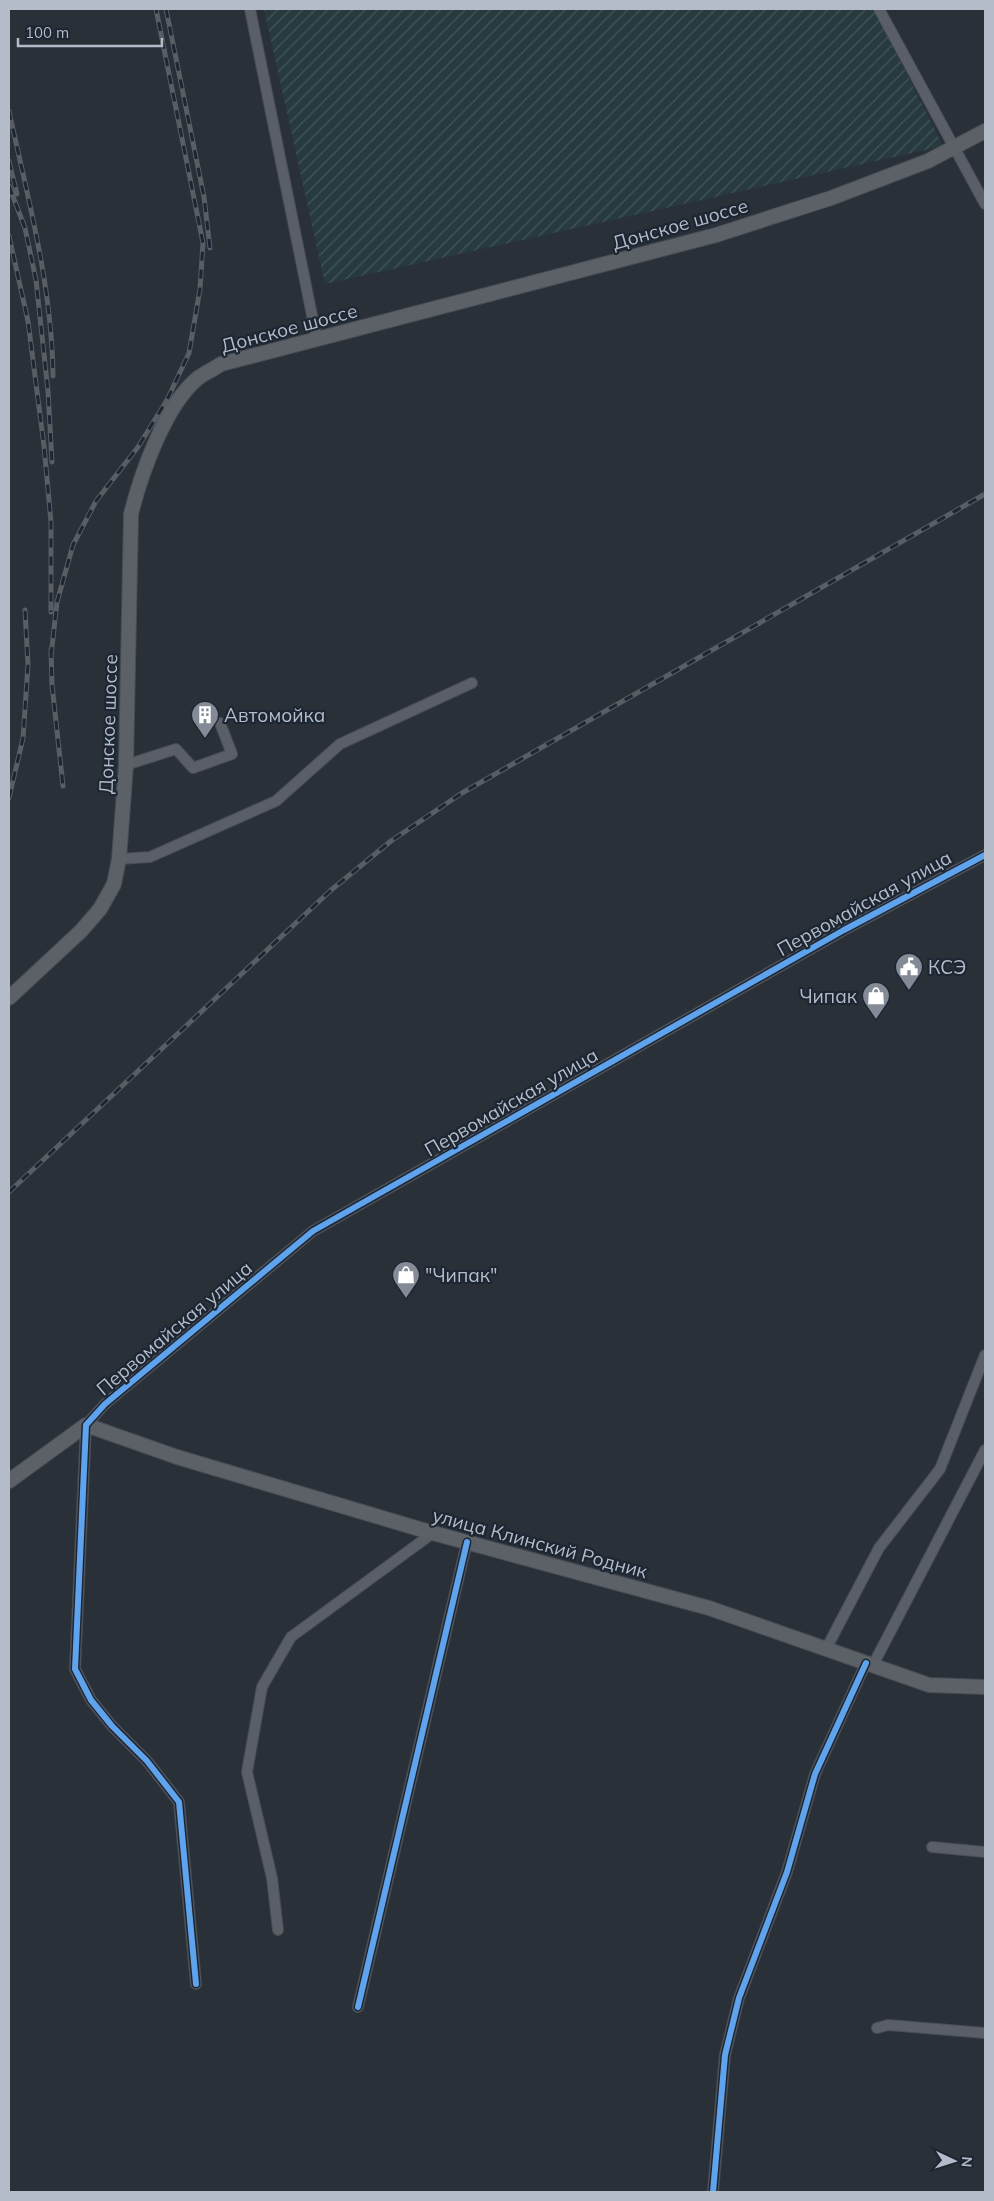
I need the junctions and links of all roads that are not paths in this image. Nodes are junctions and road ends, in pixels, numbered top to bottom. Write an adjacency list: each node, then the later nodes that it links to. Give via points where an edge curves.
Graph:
1 (250, 9): 6 (street)
2 (879, 9): 4 (street)
3 (985, 131): 4 (main road, Донское шоссе)
4 (955, 147): 5 (street); 6 (main road, Донское шоссе, via 928,161 831,198 716,235)
5 (985, 204)
6 (317, 340): 9 (main road, Донское шоссе, via 221,364 198,378 180,398 160,435 140,480 131,514)
7 (472, 683): 11 (street, via 340,744 276,801 150,857)
8 (220, 723): 9 (street, via 232,754 193,768 176,749)
9 (126, 765): 11 (main road, Донское шоссе)
10 (985, 855): 14 (street, Первомайская улица, via 844,930 313,1232 105,1404)
11 (120, 858): 12 (main road, Донское шоссе, via 114,884 100,909)
12 (9, 998)
13 (985, 1355): 19 (street, via 940,1469 879,1548)
14 (86, 1425): 16 (main road, Первомайская улица); 17 (main road, улица Клинский Родник, via 177,1456); 25 (street, via 75,1669 92,1700 112,1726 147,1761 179,1802)
15 (985, 1450): 20 (street)
16 (9, 1481)
17 (433, 1533): 18 (main road, улица Клинский Родник); 24 (street, via 291,1637 262,1687 247,1772 272,1878)
18 (466, 1542): 19 (main road, улица Клинский Родник, via 709,1608); 26 (street)
19 (826, 1649): 20 (main road, улица Клинский Родник)
20 (870, 1664): 21 (main road, улица Клинский Родник, via 929,1685); 29 (street, via 815,1774 786,1872 739,1998 725,2055)
21 (985, 1687)
22 (932, 1847): 23 (street)
23 (985, 1852)
24 (278, 1930)
25 (196, 1984)
26 (358, 2007)
27 (877, 2028): 28 (street, via 888,2025)
28 (985, 2032)
29 (713, 2192)

